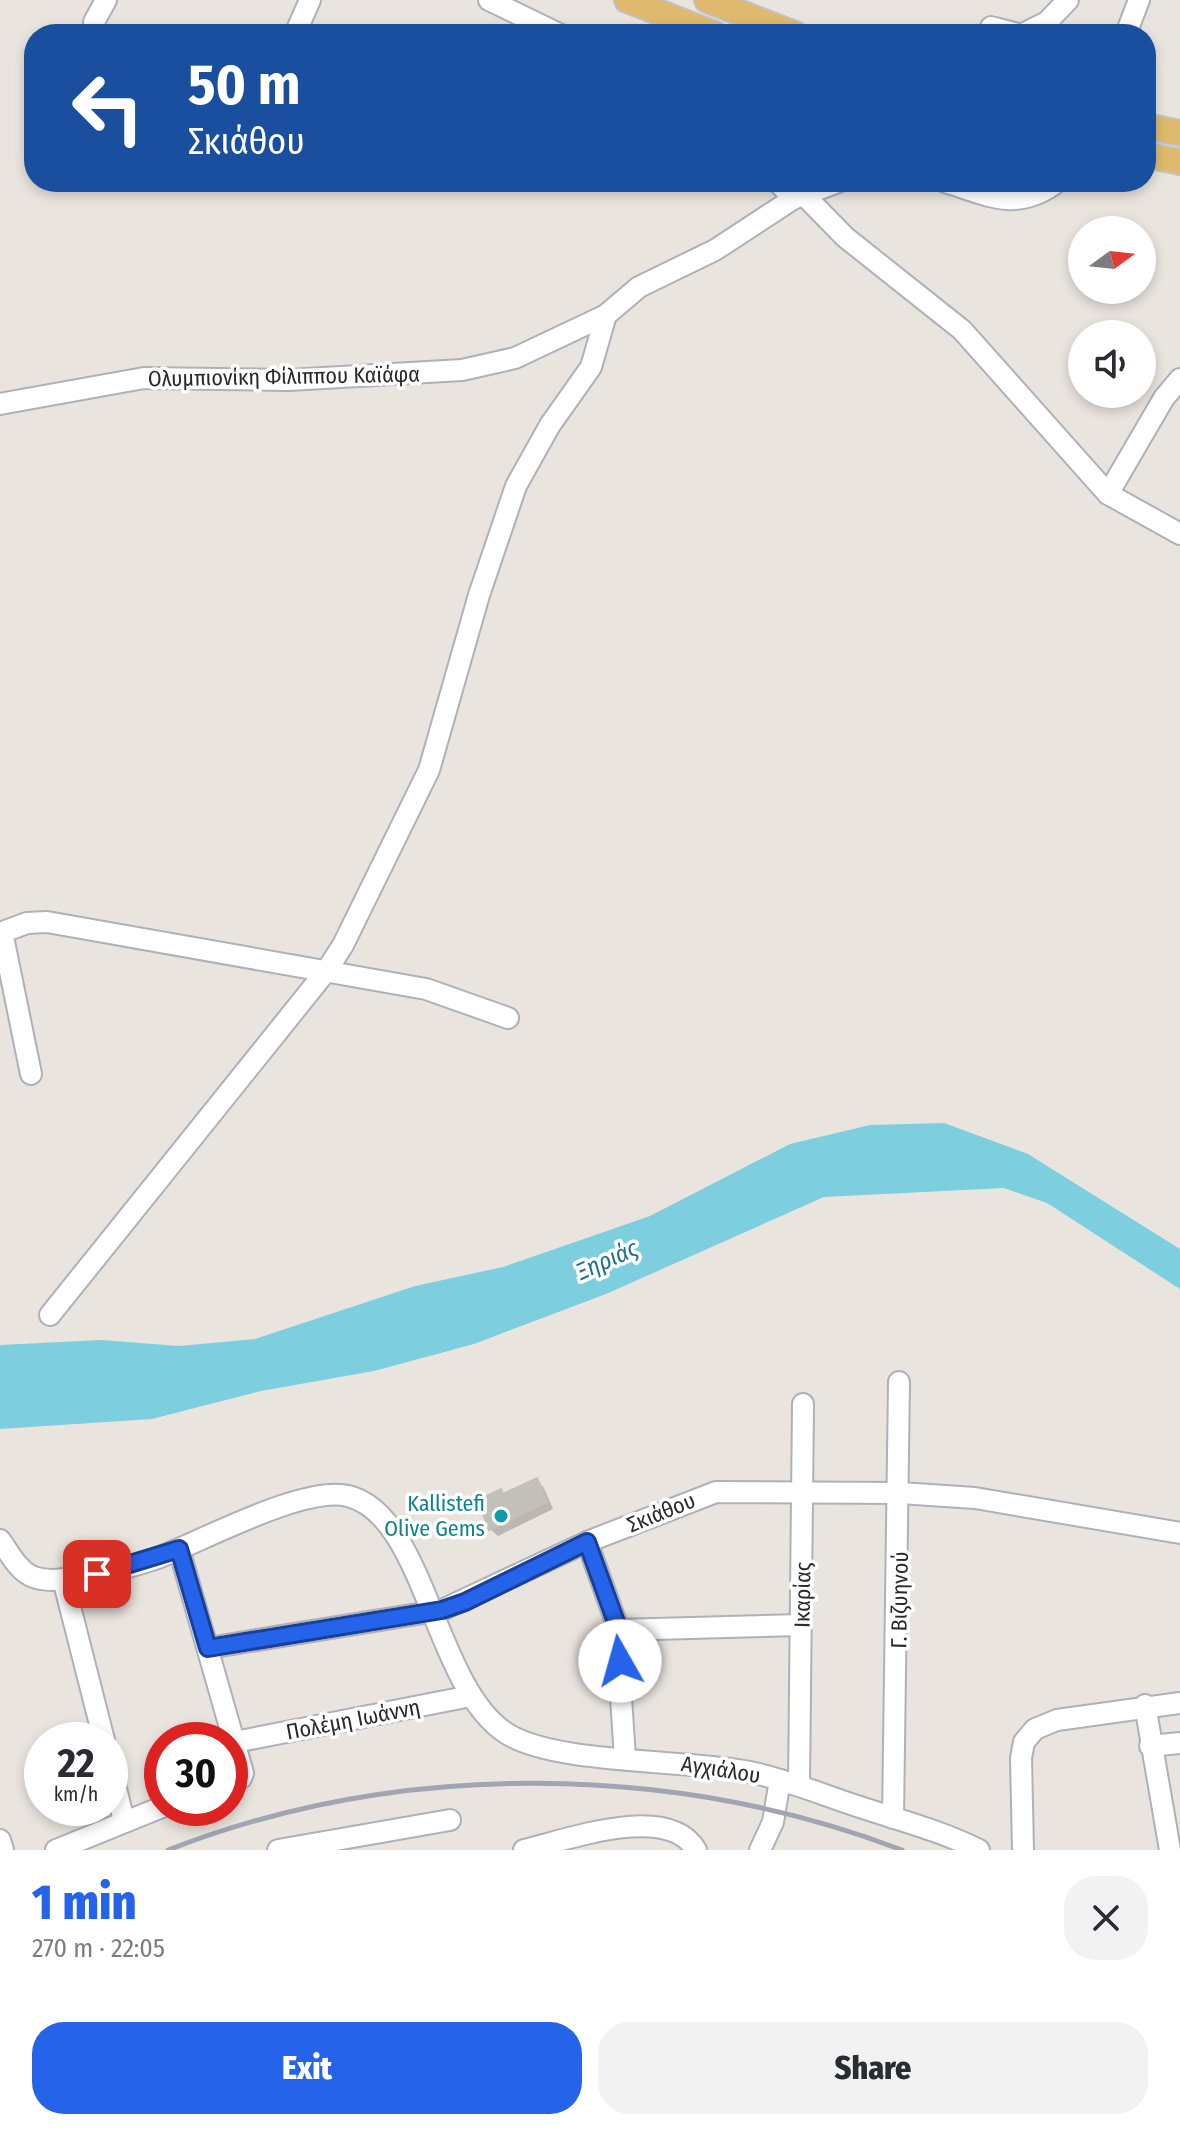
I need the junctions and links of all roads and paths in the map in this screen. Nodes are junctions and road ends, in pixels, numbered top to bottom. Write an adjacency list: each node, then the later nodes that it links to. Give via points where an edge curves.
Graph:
1 (106, 0): 8 (street)
2 (310, 0): 9 (street)
3 (489, 0): 10 (street)
4 (627, 0): 11 (main road)
5 (707, 0): 12 (main road)
6 (1068, 0): 13 (street)
7 (1139, 0): 14 (street)
8 (94, 22)
9 (299, 24)
10 (538, 24)
11 (689, 24)
12 (769, 24)
13 (1042, 24)
14 (1130, 24)
15 (1156, 128): 16 (main road)
16 (1180, 133)
17 (1156, 157): 18 (main road)
18 (1180, 162)
19 (791, 192): 23 (street)
20 (811, 192): 23 (street, Ολυμπιονίκη Φίλιππου Καϊάφα)
21 (982, 192): 22 (street, via 1016,201)
22 (1041, 192)
23 (798, 197): 24 (street, Ολυμπιονίκη Φίλιππου Καϊάφα, via 715,250 639,287); 27 (street, via 962,330)
24 (606, 315): 26 (street, Ολυμπιονίκη Φίλιππου Καϊάφα, via 515,358 462,370 289,380 144,378); 30 (street, via 591,367 550,425 511,499 421,790)
25 (1180, 379): 27 (street)
26 (0, 404)
27 (1108, 494): 28 (street)
28 (1180, 534)
29 (1, 933): 30 (street, via 40,921); 32 (street)
30 (327, 970): 31 (street, via 426,989); 33 (street)
31 (508, 1018)
32 (31, 1074)
33 (50, 1315)
34 (899, 1382): 37 (street, Γ. Βιζυηνού)
35 (803, 1404): 36 (street, Ικαρίας)
36 (804, 1491): 37 (street, Σκιάθου); 40 (street, Σκιάθου, via 707,1494); 44 (street, Ικαρίας)
37 (900, 1493): 38 (street, Σκιάθου, via 1010,1502); 57 (street, Γ. Βιζυηνού)
38 (1180, 1533)
39 (0, 1540): 42 (street, via 27,1573)
40 (587, 1542): 43 (street, Σκιάθου, via 465,1602); 45 (street)
41 (179, 1549): 42 (street, Αγχιάλου, via 121,1569); 43 (street, Αγχιάλου, via 308,1498 350,1496 377,1510 395,1530); 46 (street)
42 (63, 1579): 50 (street)
43 (431, 1612): 46 (street, Σκιάθου); 47 (street, Αγχιάλου)
44 (801, 1625): 45 (street); 56 (street, Ικαρίας)
45 (617, 1630): 55 (street)
46 (208, 1648): 51 (street)
47 (471, 1696): 52 (street, Πολέμη Ιωάννη); 55 (street, Αγχιάλου, via 502,1731 531,1746)
48 (1180, 1703): 49 (street)
49 (1145, 1705): 54 (street); 68 (street, via 1057,1720 1030,1734 1020,1768)
50 (99, 1722)
51 (229, 1722)
52 (248, 1739)
53 (1180, 1743): 54 (street)
54 (1150, 1746): 69 (street)
55 (625, 1758): 56 (street, Αγχιάλου, via 687,1762)
56 (789, 1782): 57 (street, Αγχιάλου); 66 (street, Ικαρίας)
57 (893, 1818): 67 (street, Αγχιάλου)
58 (450, 1820): 63 (street)
59 (112, 1826): 62 (street)
60 (0, 1840): 61 (street)
61 (3, 1850)
62 (56, 1850)
63 (278, 1850)
64 (524, 1850): 65 (street, via 634,1826 677,1832)
65 (696, 1850)
66 (760, 1850)
67 (979, 1850)
68 (1023, 1850)
69 (1170, 1850)

